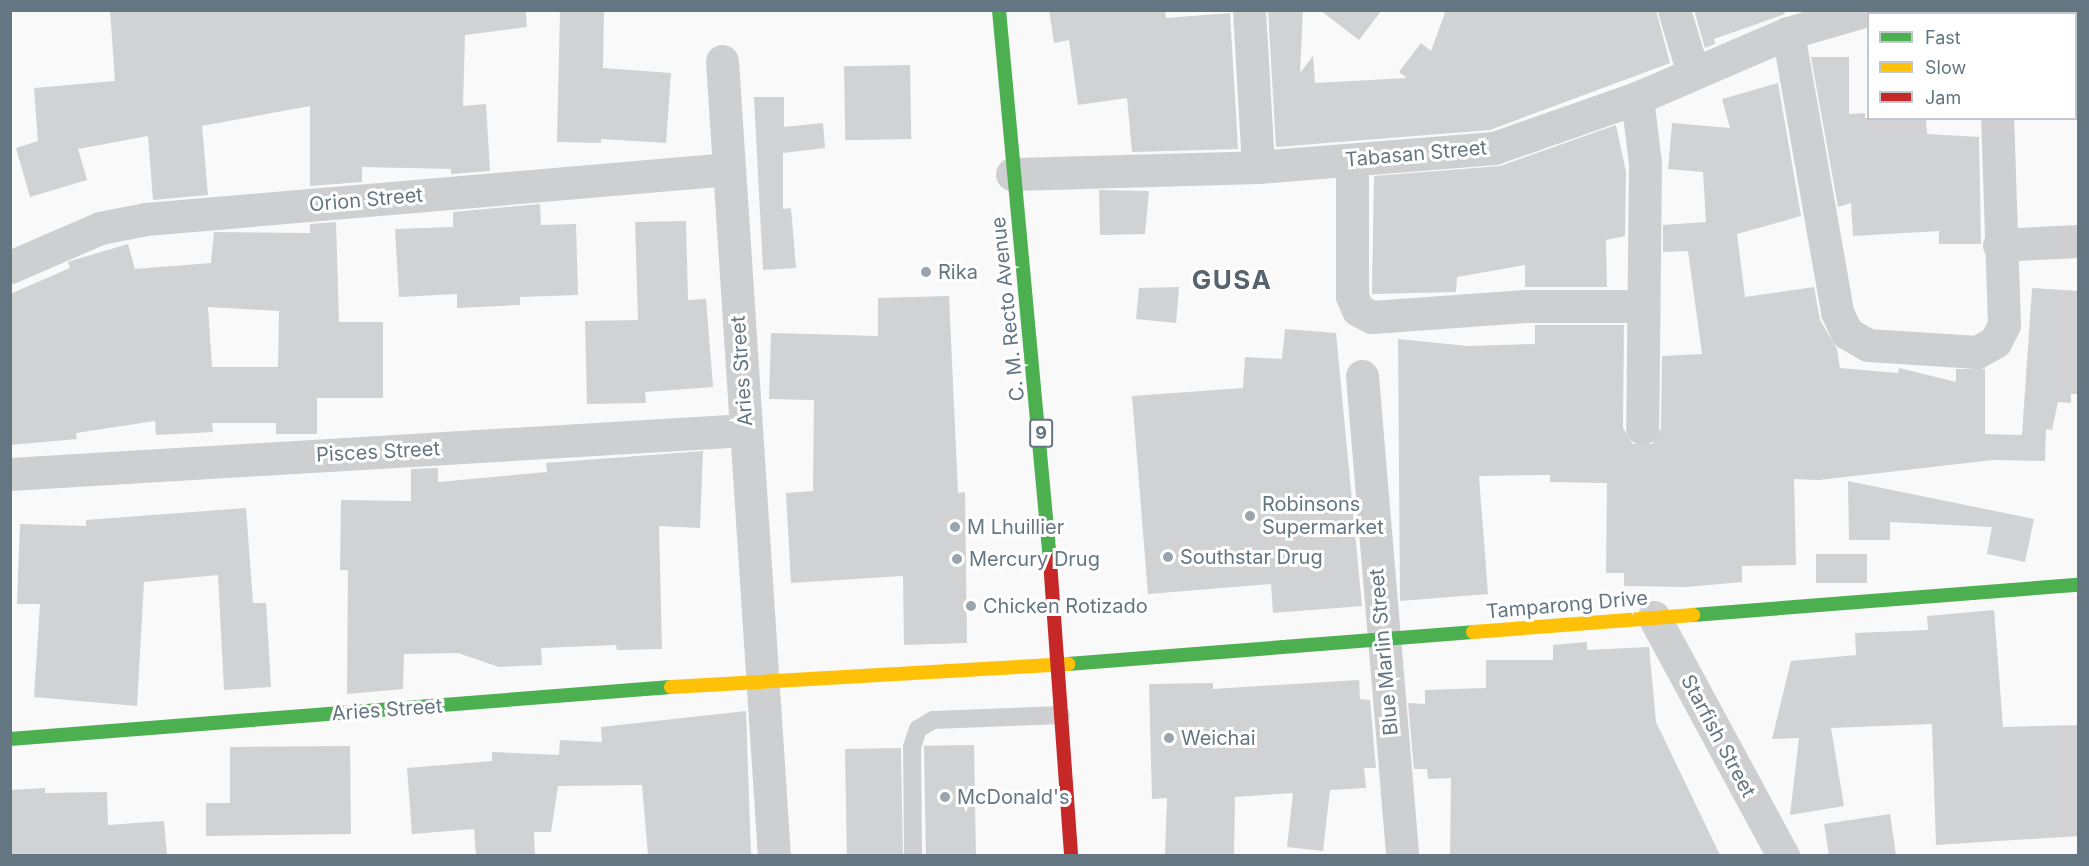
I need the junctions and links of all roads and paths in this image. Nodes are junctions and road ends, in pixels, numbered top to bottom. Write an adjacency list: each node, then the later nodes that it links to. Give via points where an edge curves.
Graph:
1 (999, 10): 13 (main road, C. M. Recto Avenue / 9)
2 (1248, 10): 11 (street)
3 (1674, 10): 7 (street)
4 (1867, 10): 5 (street, Tabasan Street)
5 (1788, 33): 7 (street, Tabasan Street); 15 (street, via 1837,312 1847,333 1868,345 1977,352 1986,347 2004,325)
6 (723, 62): 12 (street, Aries Street)
7 (1693, 73): 8 (street, Tabasan Street)
8 (1637, 98): 10 (street, Tabasan Street, via 1494,148); 17 (street, via 1646,163)
9 (1997, 120): 15 (street)
10 (1352, 160): 11 (street, Tabasan Street); 17 (street, via 1352,296 1358,310 1372,316 1526,306)
11 (1258, 167): 13 (street, Tabasan Street)
12 (729, 169): 16 (street, Orion Street, via 146,219 100,228); 20 (street, Aries Street)
13 (1012, 174): 25 (main road, C. M. Recto Avenue / 9, via 1039,413)
14 (2079, 241): 15 (street)
15 (1999, 245)
16 (10, 267)
17 (1643, 306): 19 (street)
18 (1362, 376): 24 (street, Blue Marlin Street)
19 (1642, 428)
20 (746, 430): 21 (street, Pisces Street); 26 (street, Aries Street)
21 (10, 474)
22 (2079, 585): 23 (main road, Tamparong Drive)
23 (1654, 617): 24 (main road, Tamparong Drive); 33 (street, Starfish Street)
24 (1383, 641): 25 (main road, Tamparong Drive); 32 (street, Blue Marlin Street)
25 (1058, 665): 26 (main road, Aries Street); 27 (main road, C. M. Recto Avenue / 9)
26 (764, 680): 28 (main road, Aries Street); 29 (street, Aries Street)
27 (1061, 715): 30 (lane, via 933,720 918,729 912,747); 31 (main road, C. M. Recto Avenue / 9)
28 (10, 739)
29 (774, 855)
30 (913, 855)
31 (1071, 855)
32 (1402, 855)
33 (1783, 855)

